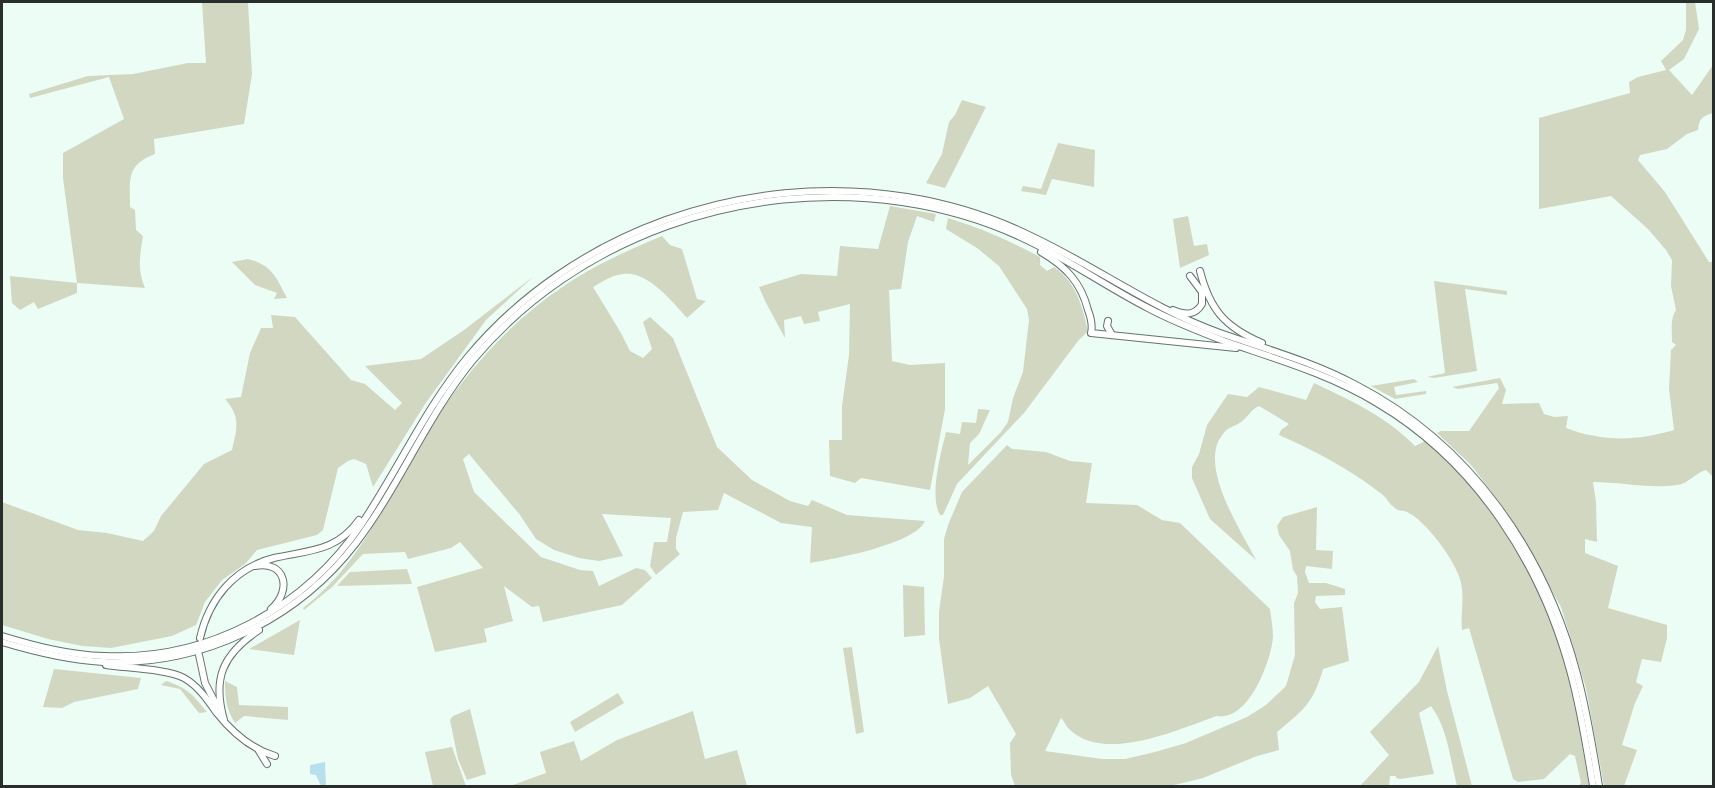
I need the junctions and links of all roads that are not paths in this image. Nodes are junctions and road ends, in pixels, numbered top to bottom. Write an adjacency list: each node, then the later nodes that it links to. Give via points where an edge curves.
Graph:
1 (993, 226): 6 (highway, via 1067,270 1082,291); 9 (highway, via 1039,246 1180,324); 13 (highway, via 905,202 806,196 709,212 621,245 547,290 489,341 448,394 355,543 324,579)
2 (1200, 271): 10 (highway, via 1213,307 1235,330)
3 (1190, 276): 4 (highway, via 1203,299 1198,310 1187,314)
4 (1120, 286): 10 (highway, via 1183,319); 11 (highway, via 1016,229 906,196 808,191 752,197 698,209 645,227 594,253 506,316 443,390)
5 (1108, 321): 8 (highway)
6 (1092, 322): 7 (highway); 8 (highway, via 1091,333)
7 (1100, 327)
8 (1112, 334): 9 (highway, via 1231,347)
9 (1295, 365): 24 (highway, via 1350,388 1401,418 1460,469 1496,512 1530,567 1555,621 1578,700)
10 (1320, 368): 25 (highway, via 1380,398 1428,432 1470,472 1510,522 1539,573 1566,637 1583,697)
11 (390, 477): 12 (highway, via 356,525 336,542 317,550 261,561); 17 (highway, via 347,545 304,589 260,619)
12 (249, 568): 15 (highway, via 230,581 215,599); 17 (highway, via 264,566 280,574 284,588 281,598 268,611)
13 (296, 603): 19 (highway, via 253,630 189,654 123,662); 20 (highway, via 232,653 219,687)
14 (2, 636): 17 (highway, via 70,653 100,656 157,654)
15 (200, 638)
16 (2, 642): 19 (highway)
17 (208, 642)
18 (199, 655): 20 (highway, via 205,683)
19 (55, 656): 20 (highway, via 180,675 203,694)
20 (225, 721): 21 (highway)
21 (257, 748): 22 (highway); 23 (highway)
22 (275, 756)
23 (267, 764)
24 (1593, 786)
25 (1599, 786)

